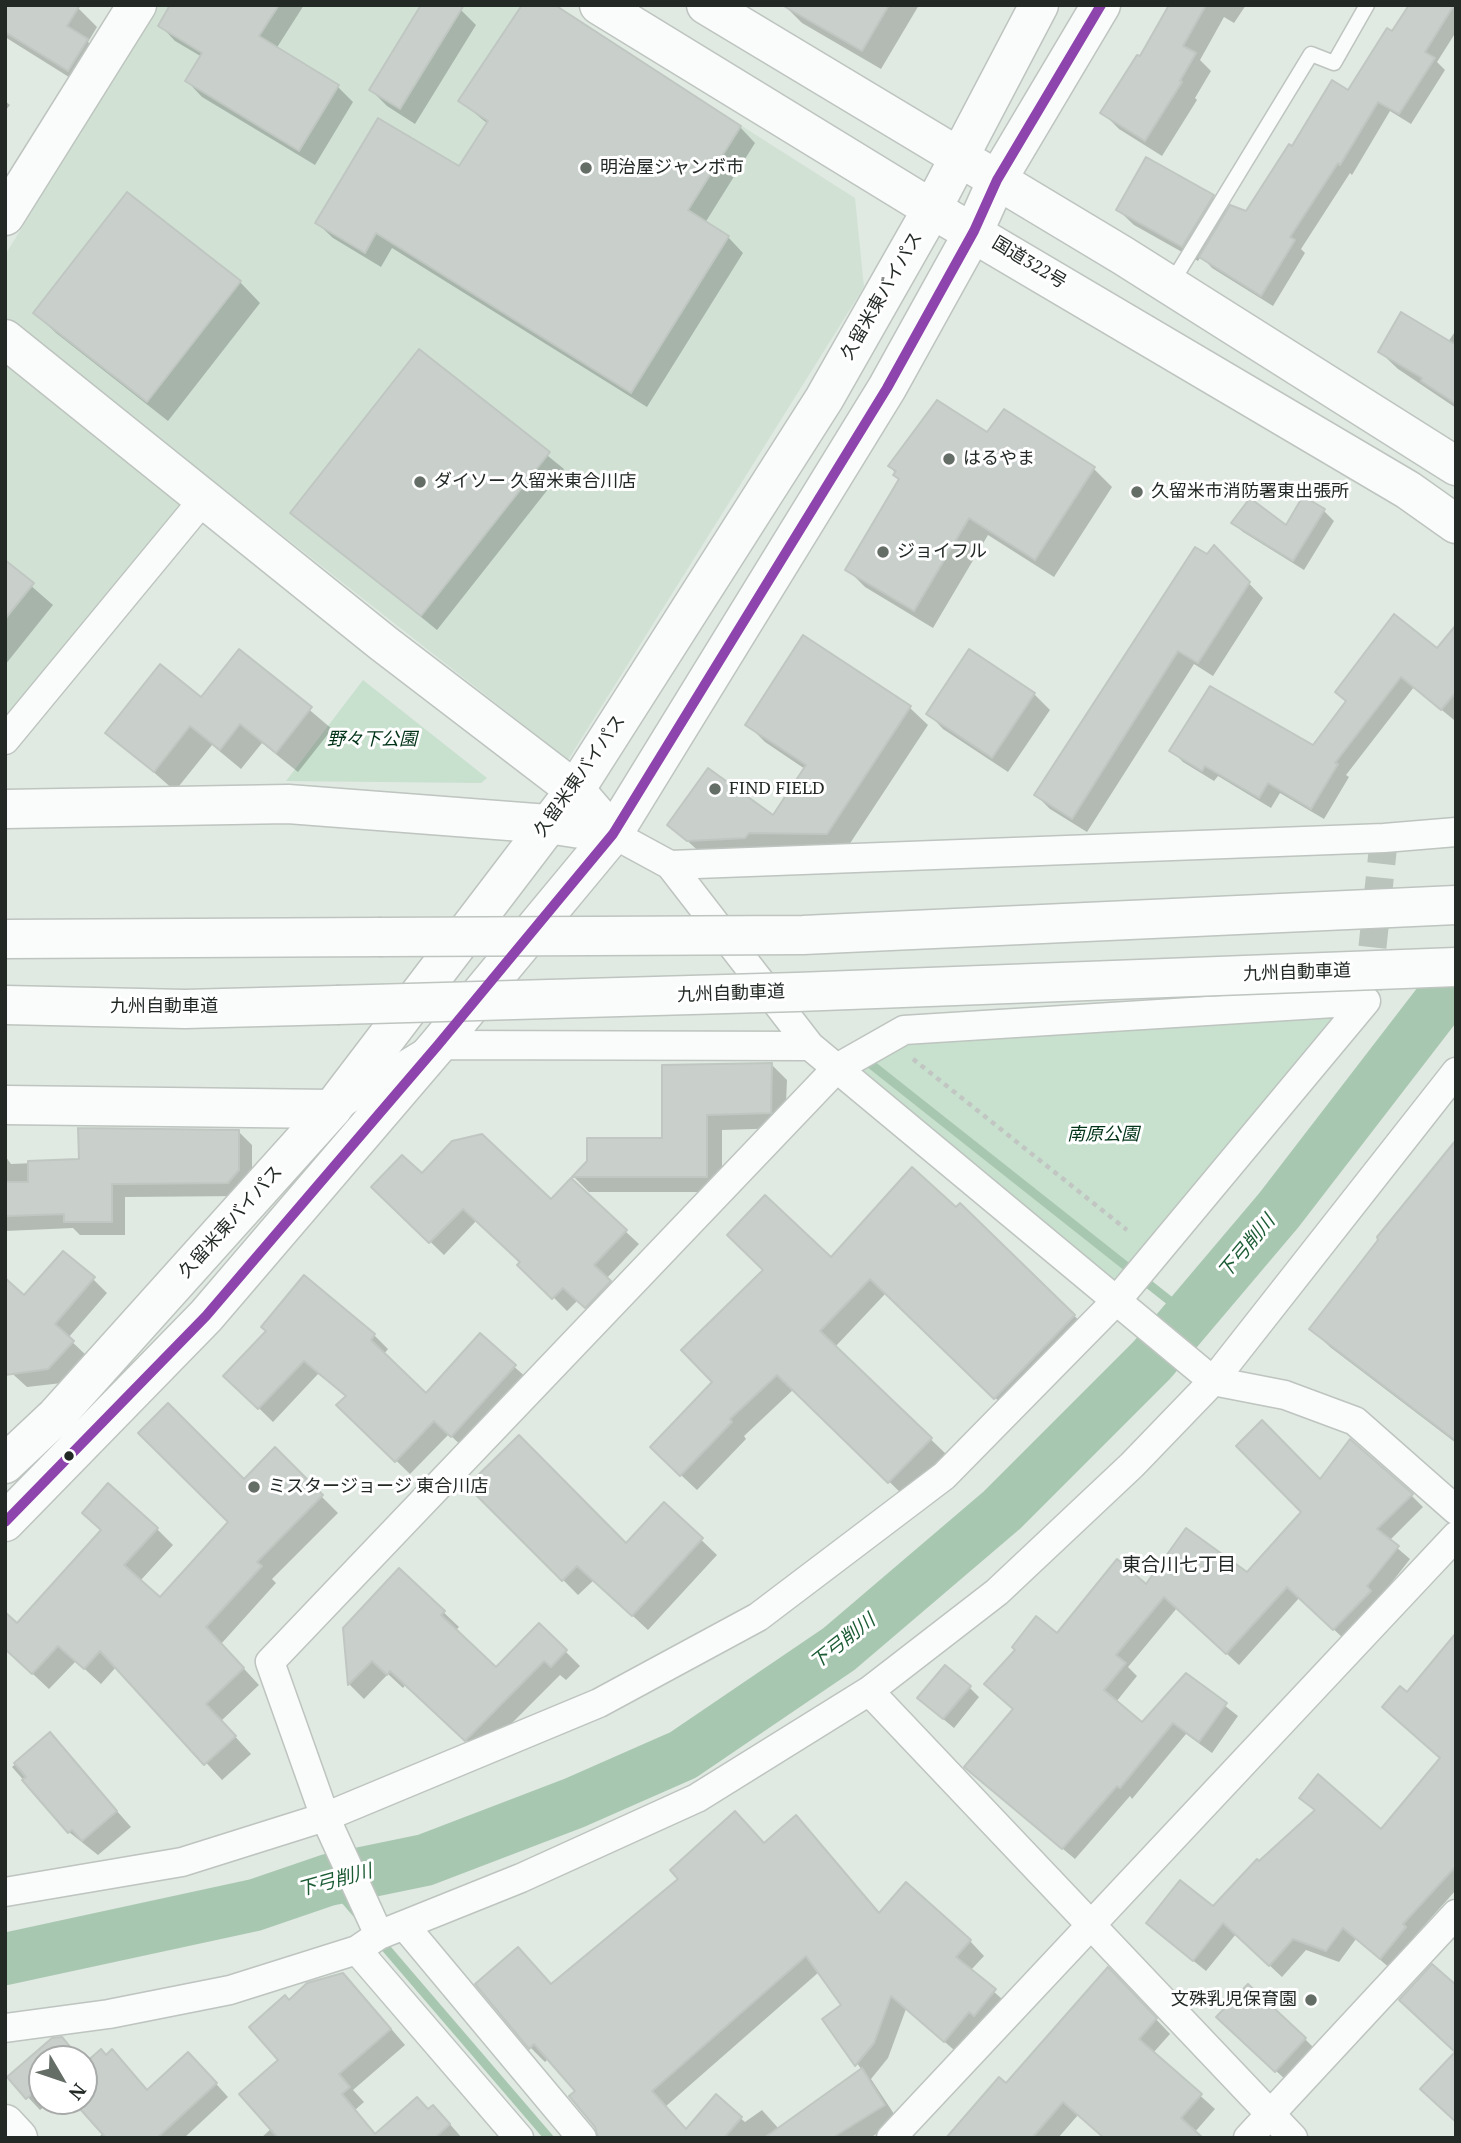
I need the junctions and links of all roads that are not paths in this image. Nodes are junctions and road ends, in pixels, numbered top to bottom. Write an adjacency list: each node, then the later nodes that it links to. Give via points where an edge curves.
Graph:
1 (137, 5): 10 (main road)
2 (599, 5): 9 (main road, 国道322号)
3 (706, 5): 7 (main road)
4 (1039, 5): 7 (main road, 久留米東バイパス)
5 (1101, 5): 8 (main road)
6 (1367, 5): 12 (lane, via 1334,63 1311,54)
7 (958, 158): 8 (main road); 9 (main road, 久留米東バイパス)
8 (997, 180): 11 (main road); 12 (main road)
9 (932, 209): 11 (main road, 国道322号); 18 (main road, 久留米東バイパス, via 824,399)
10 (5, 216)
11 (974, 231): 16 (main road, 国道322号, via 1408,490); 22 (main road, via 887,388)
12 (1171, 285): 14 (main road)
13 (5, 339): 15 (main road)
14 (1456, 466)
15 (203, 500): 17 (street); 18 (main road)
16 (1456, 524)
17 (5, 740)
18 (575, 790): 20 (main road, 久留米東バイパス); 22 (main road)
19 (5, 809): 20 (main road, via 288,804)
20 (548, 824): 22 (main road); 35 (main road, 久留米東バイパス)
21 (1456, 832): 23 (street)
22 (613, 834): 23 (street); 30 (main road)
23 (670, 865): 31 (street)
24 (1456, 905): 25 (main road, bridge, via 803,935)
25 (5, 939)
26 (1456, 967): 28 (main road, 九州自動車道, bridge)
27 (5, 1005): 28 (main road, 九州自動車道)
28 (185, 1009): 29 (main road)
29 (5, 1017)
30 (438, 1045): 31 (street); 35 (street); 40 (main road, via 206,1316)
31 (810, 1046): 32 (street)
32 (837, 1068): 36 (street); 36 (street, via 904,1030 1366,1001); 43 (street, via 270,1662)
33 (1456, 1072): 37 (street)
34 (5, 1105): 35 (main road)
35 (332, 1109): 38 (main road, 久留米東バイパス, via 56,1416)
36 (1117, 1300): 37 (street); 43 (street, via 944,1476 758,1617 599,1703)
37 (1213, 1381): 39 (street, via 1285,1395 1355,1421); 42 (street, via 997,1592)
38 (5, 1464)
39 (1456, 1510)
40 (5, 1522)
41 (1456, 1536): 46 (street)
42 (869, 1691): 46 (street); 47 (street, via 696,1798)
43 (325, 1817): 44 (street, via 182,1862); 47 (street)
44 (5, 1892)
45 (1456, 1914): 49 (street)
46 (1090, 1925): 49 (street); 54 (street)
47 (380, 1937): 48 (street, via 230,1990 109,2014); 52 (street); 53 (street)
48 (5, 2028)
49 (1269, 2115): 55 (street); 56 (street)
50 (5, 2124): 51 (main road)
51 (18, 2138)
52 (519, 2138)
53 (582, 2138)
54 (891, 2138)
55 (1248, 2138)
56 (1293, 2138)

